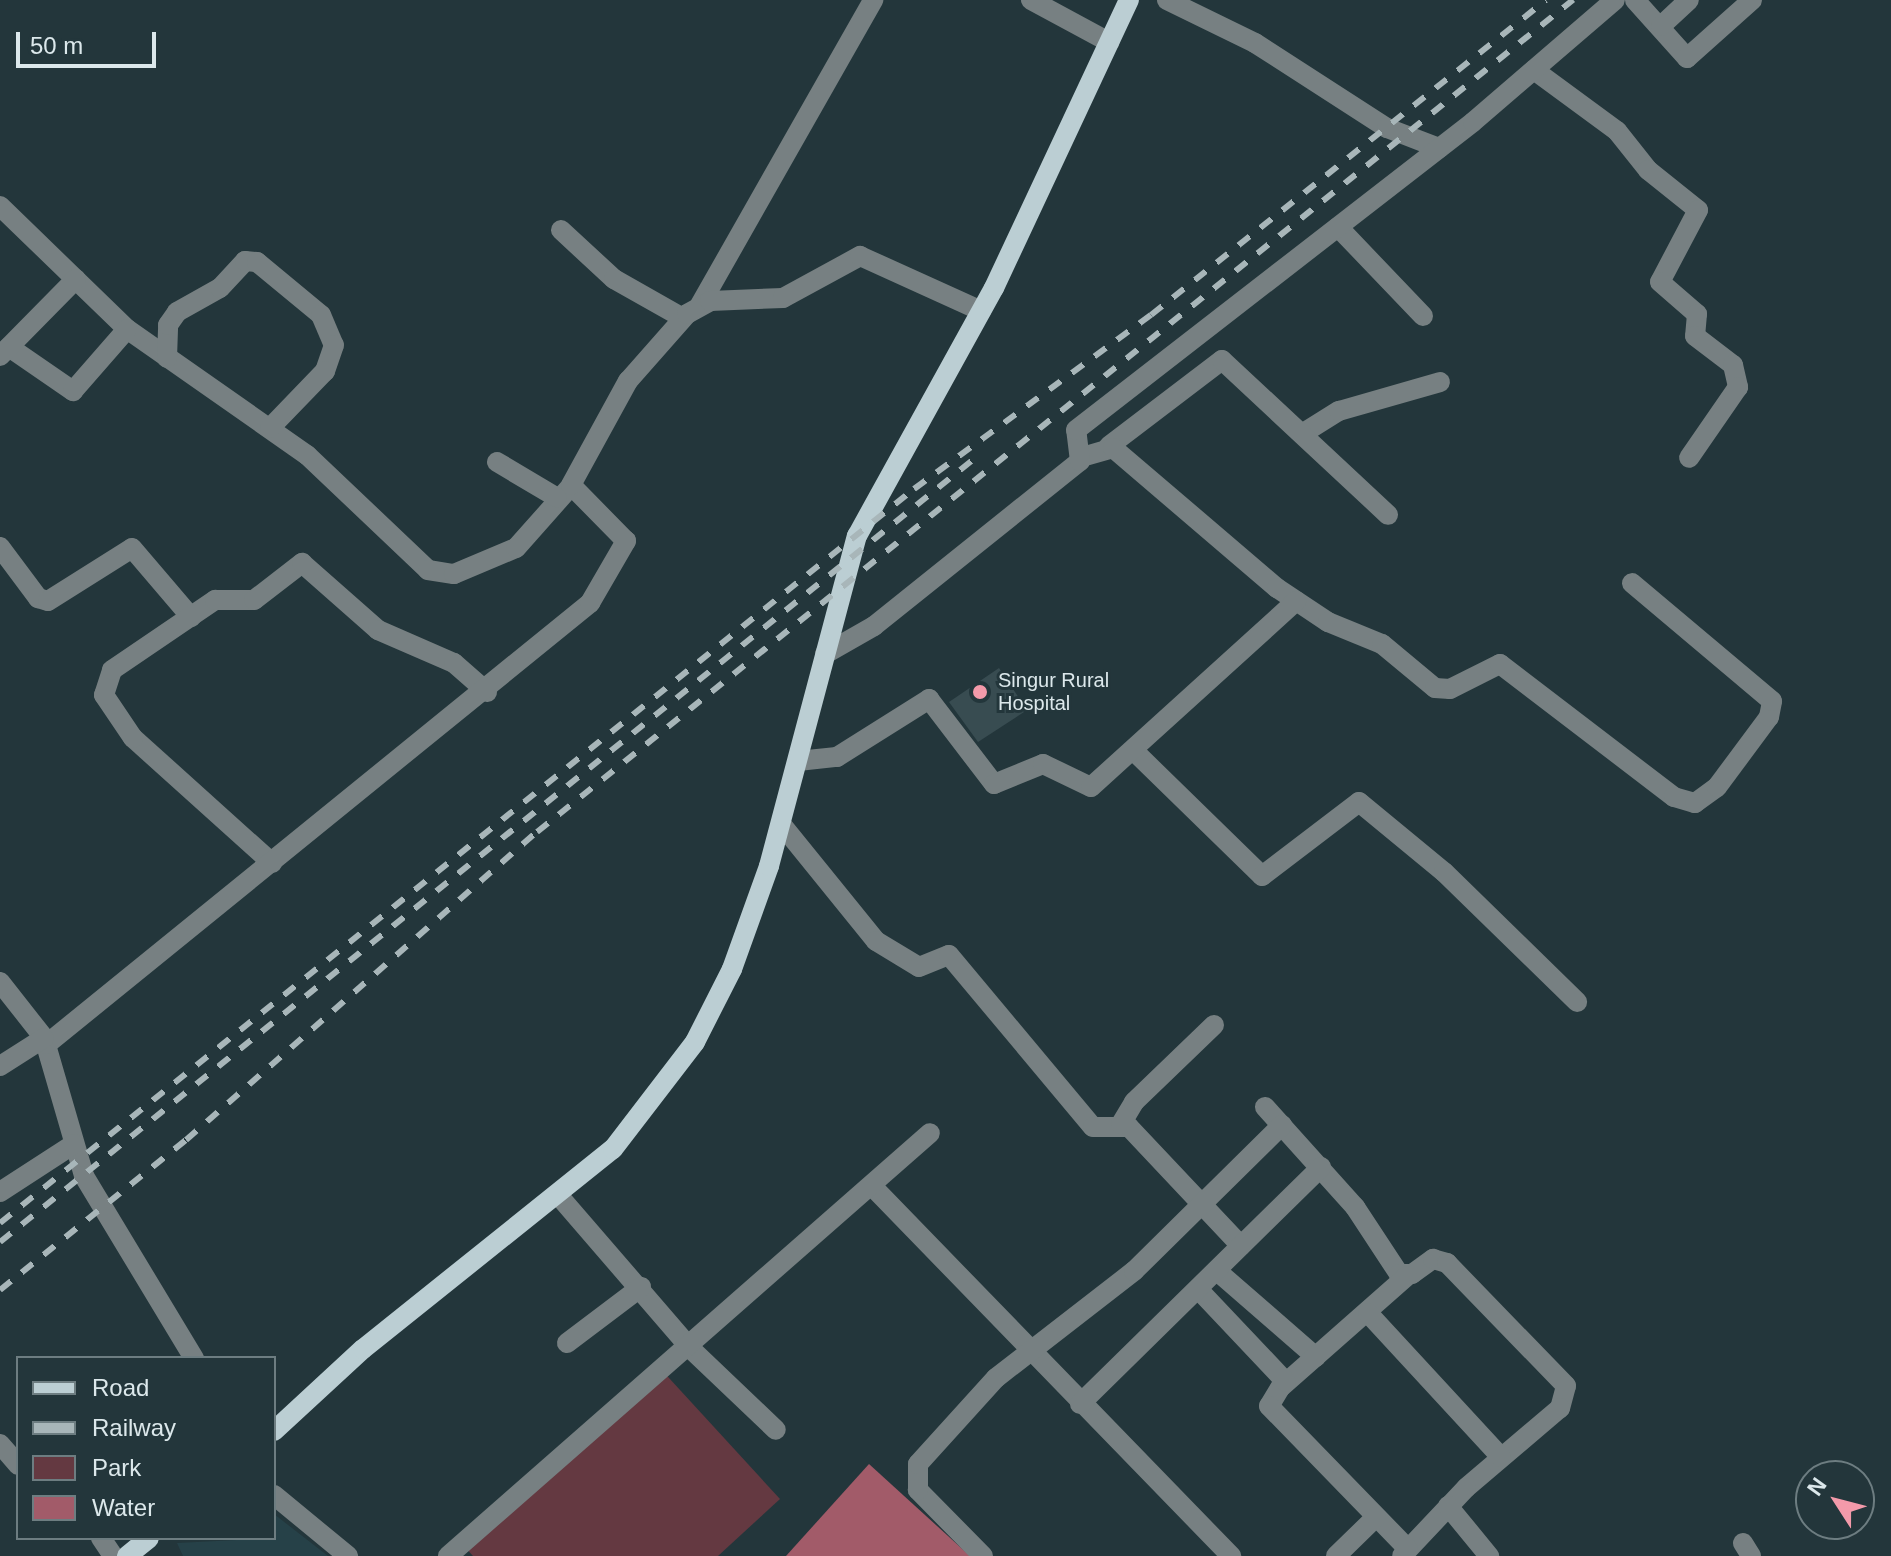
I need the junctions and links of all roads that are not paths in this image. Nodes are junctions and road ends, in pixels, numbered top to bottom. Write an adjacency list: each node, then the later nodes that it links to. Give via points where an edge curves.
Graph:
1 (873, 0): 17 (street)
2 (1031, 0): 10 (street)
3 (1129, 0): 10 (main road)
4 (1167, 0): 12 (street, via 1255,43 1387,128)
5 (1615, 0): 11 (street)
6 (1635, 0): 9 (street)
7 (1689, 0): 9 (street)
8 (1752, 0): 9 (street, via 1691,58)
9 (1661, 26)
10 (1109, 42): 18 (main road)
11 (1534, 70): 12 (street); 29 (street, via 1617,131 1648,170 1697,207 1660,282 1697,314 1695,336 1733,365 1738,387)
12 (1439, 148): 14 (street)
13 (0, 206): 16 (street)
14 (1338, 227): 19 (street); 28 (street, via 1076,430)
15 (561, 230): 20 (street, via 614,279)
16 (76, 279): 21 (street); 22 (street)
17 (700, 305): 18 (street, via 783,298 860,256); 20 (street)
18 (981, 311): 37 (main road, via 857,536)
19 (1423, 316)
20 (683, 318): 31 (street, via 628,381)
21 (127, 329): 22 (street, via 73,391); 23 (street)
22 (4, 352)
23 (167, 358): 25 (street); 25 (street, via 168,325 177,312 220,288 245,261 257,262 321,315 334,345 325,371)
24 (1440, 382): 26 (street, via 1339,411)
25 (270, 428): 31 (street, via 437,574 472,569 516,548)
26 (1305, 432): 27 (street, via 1222,360); 32 (street)
27 (1109, 446): 28 (street); 35 (street)
28 (1082, 457): 37 (street, via 922,589)
29 (1689, 458)
30 (497, 462): 31 (street)
31 (564, 491): 38 (street, via 624,533 623,552 577,616)
32 (1388, 515)
33 (4, 561): 36 (street, via 48,601 132,548)
34 (1632, 583): 35 (street, via 1772,701 1769,717 1717,787 1695,803 1674,797 1500,664 1450,689 1435,688 1382,644)
35 (1296, 601): 39 (street)
36 (191, 617): 38 (street, via 220,598 254,600 302,563 378,630 454,663); 42 (street, via 112,670 104,695 133,738)
37 (825, 654): 40 (main road)
38 (487, 692): 42 (street)
39 (1136, 753): 40 (street, via 1091,787 1043,764 998,786 936,703 925,698 837,757); 44 (street, via 1262,876 1359,802 1455,882)
40 (798, 761): 41 (main road)
41 (782, 825): 49 (street, via 876,941 914,966 949,955 1093,1127); 56 (main road, via 744,941 695,1042 627,1134)
42 (272, 863): 46 (street)
43 (0, 982): 46 (street)
44 (1577, 1002)
45 (1214, 1025): 49 (street, via 1134,1102)
46 (46, 1041): 47 (street); 52 (street)
47 (0, 1066)
48 (1265, 1107): 50 (street)
49 (1121, 1124): 57 (street)
50 (1282, 1125): 53 (street); 57 (street)
51 (930, 1133): 54 (street)
52 (74, 1144): 55 (street); 67 (street, via 102,1208)
53 (1321, 1167): 58 (street); 60 (street)
54 (872, 1186): 65 (street, via 697,1331); 66 (street)
55 (0, 1192)
56 (559, 1196): 61 (street); 71 (main road, via 363,1349)
57 (1201, 1205): 58 (street); 66 (street, via 1117,1286)
58 (1241, 1246): 59 (street)
59 (1217, 1271): 62 (street); 68 (street)
60 (1407, 1276): 63 (street); 74 (street, via 1433,1259 1447,1263 1566,1386 1560,1408)
61 (641, 1287): 64 (street); 65 (street)
62 (1198, 1289): 69 (street); 70 (street)
63 (1368, 1313): 68 (street); 74 (street)
64 (567, 1343)
65 (691, 1349): 72 (street); 83 (street)
66 (1028, 1349): 70 (street); 84 (street, via 973,1400 914,1473 918,1490)
67 (193, 1356)
68 (1316, 1357): 69 (street)
69 (1286, 1382): 78 (street, via 1269,1406 1273,1417)
70 (1080, 1404): 85 (street)
71 (276, 1429)
72 (776, 1430)
73 (0, 1444): 75 (street)
74 (1501, 1457): 77 (street)
75 (16, 1463)
76 (276, 1497): 82 (street)
77 (1448, 1506): 80 (street); 87 (street)
78 (1376, 1517): 80 (street); 86 (street)
79 (147, 1540): 81 (main road)
80 (1404, 1554)
81 (127, 1556)
82 (348, 1556)
83 (448, 1556)
84 (983, 1556)
85 (1231, 1556)
86 (1336, 1556)
87 (1489, 1556)

